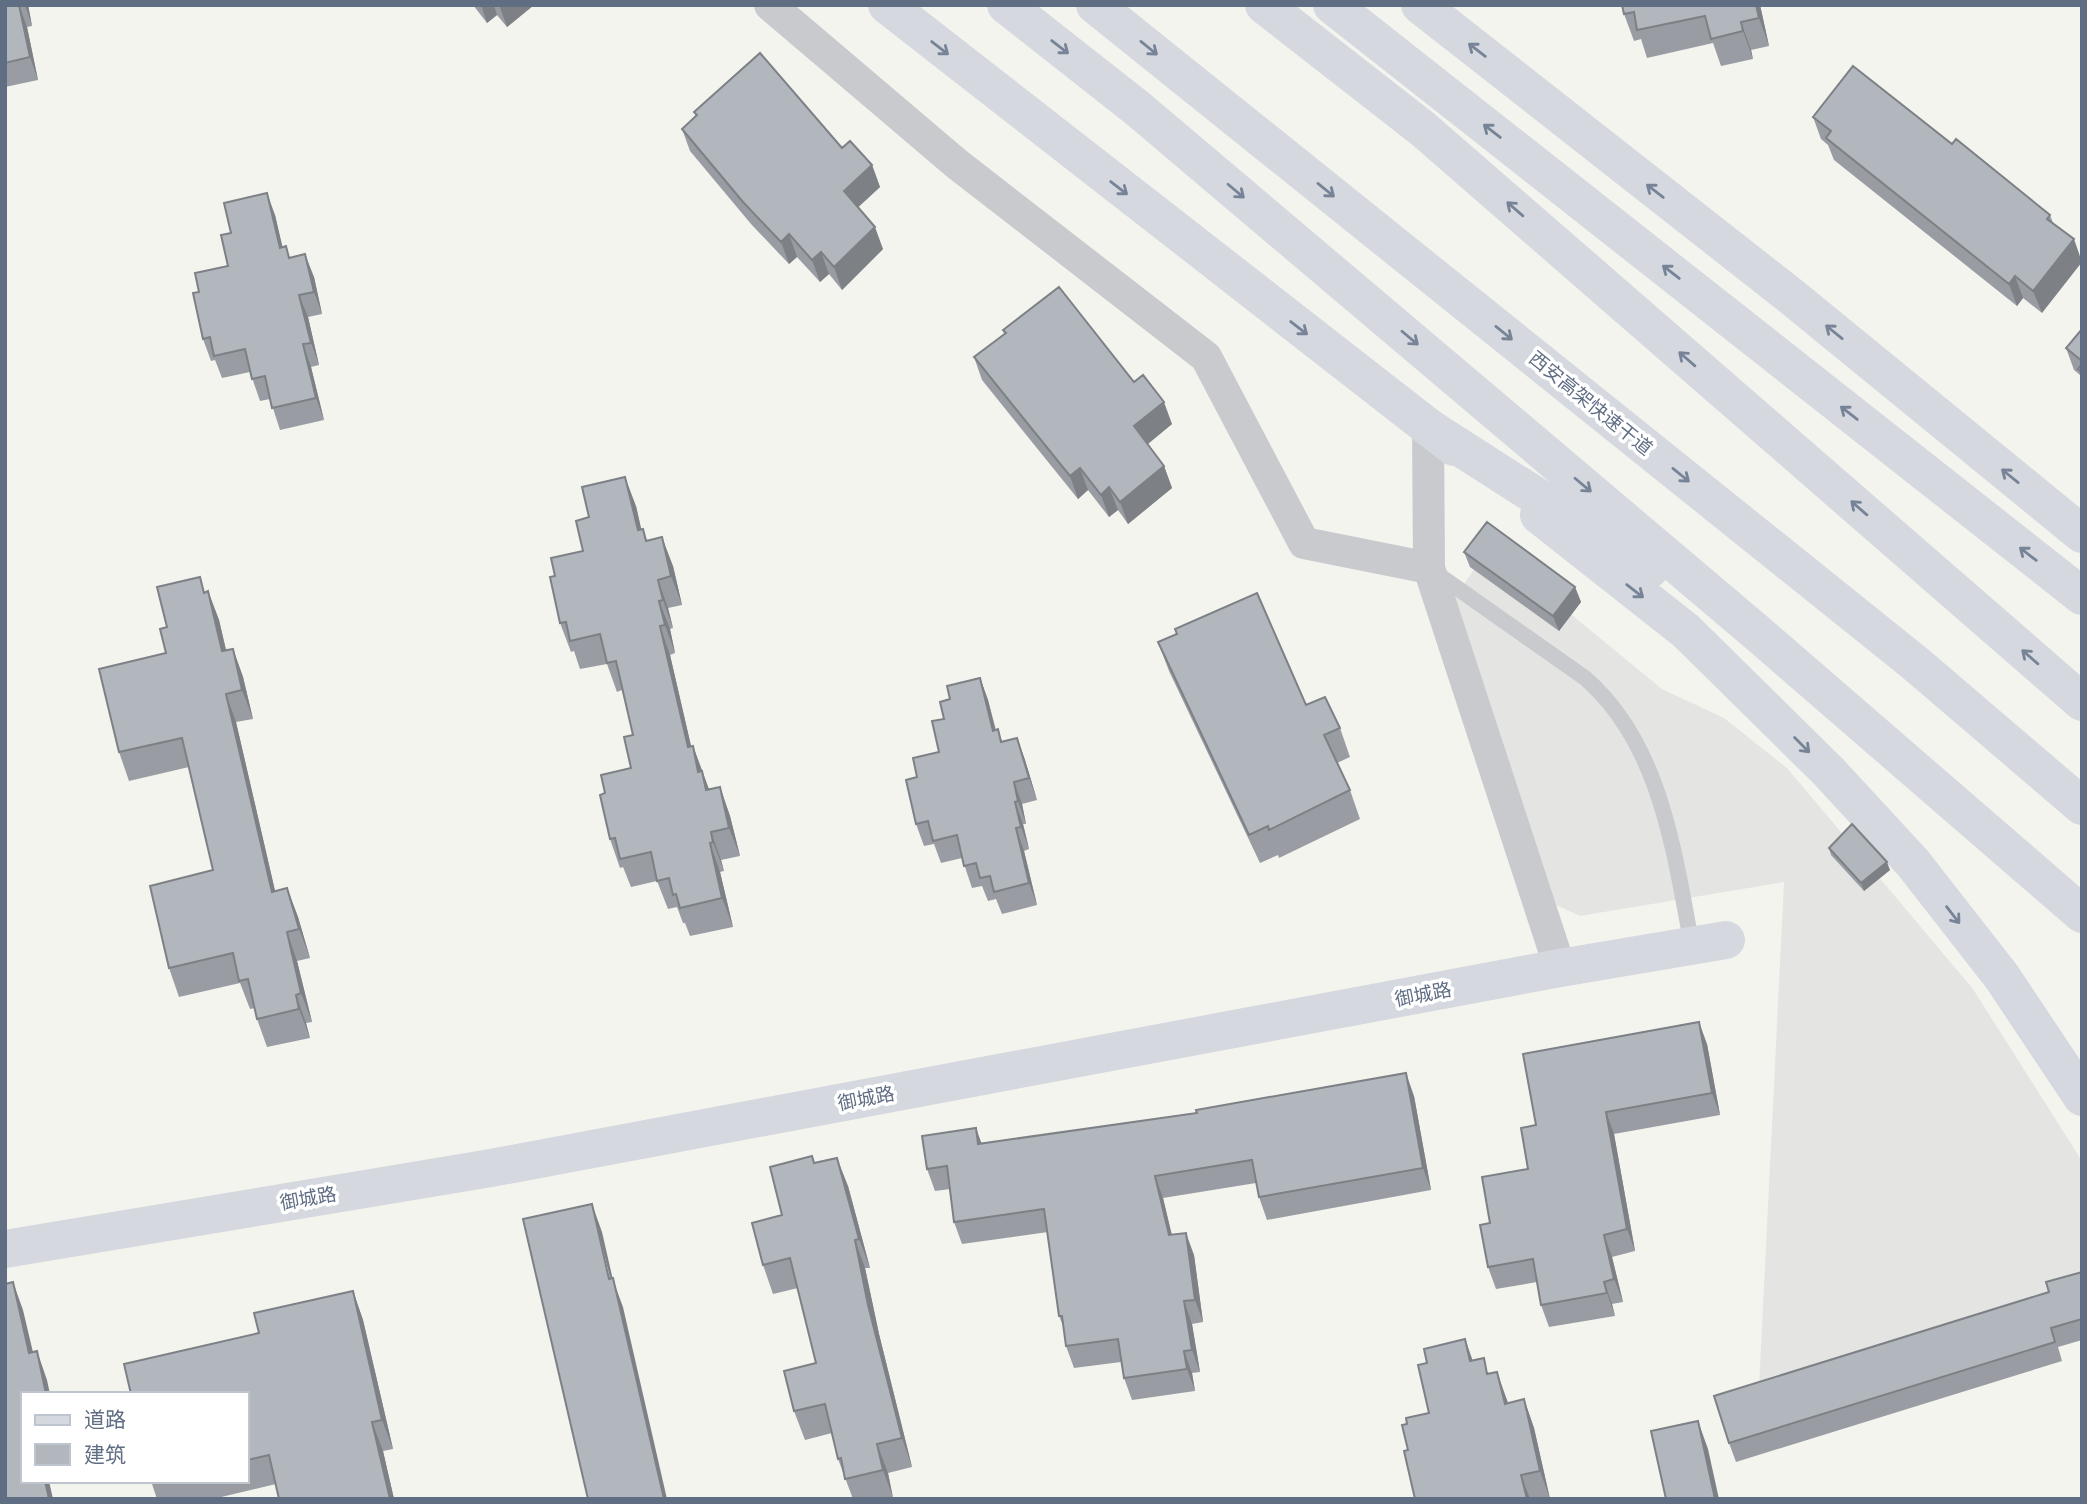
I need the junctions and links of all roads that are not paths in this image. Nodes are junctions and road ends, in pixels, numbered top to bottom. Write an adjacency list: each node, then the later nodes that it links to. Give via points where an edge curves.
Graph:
1 (770, 5): 10 (street, via 957,164 1206,357 1304,543)
2 (887, 5): 8 (main road, one-way to 8)
3 (1006, 5): 12 (main road, one-way to 12, via 1138,108)
4 (1095, 5): 14 (main road, 西安高架快速干道, one-way to 14, via 1916,664)
5 (1264, 5): 13 (main road, one-way to 5, via 1423,129)
6 (1332, 5): 11 (main road, one-way to 6)
7 (1420, 5): 9 (main road, one-way to 7)
8 (1428, 427): 10 (street); 12 (main road); 20 (main road, one-way to 20, via 1686,631 1829,772 1913,863 2002,977)
9 (2082, 534)
10 (1429, 568): 17 (lane, via 1585,678 1623,720 1655,786 1676,862); 19 (street)
11 (2082, 596)
12 (1773, 646): 15 (main road)
13 (2082, 702)
14 (2082, 806)
15 (2005, 847): 16 (main road); 18 (main road)
16 (2082, 914)
17 (1709, 943): 19 (main road, 御城路)
18 (2082, 945)
19 (1560, 968): 21 (main road, 御城路, via 505,1165)
20 (2082, 1097)
21 (5, 1249)

